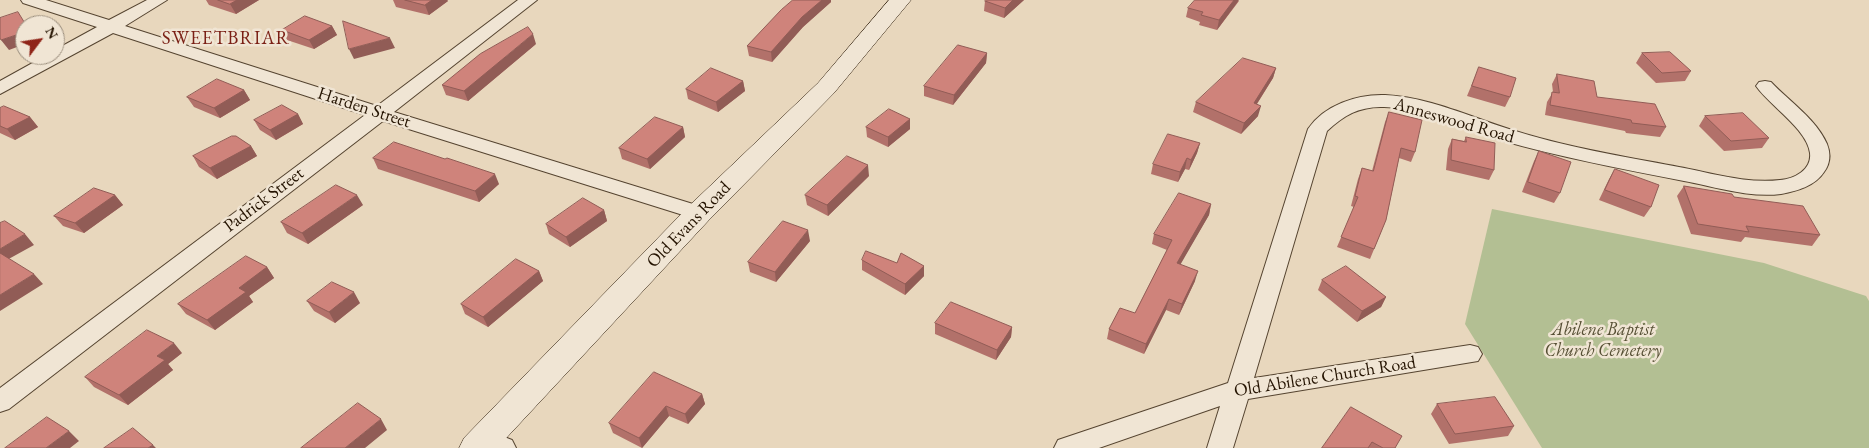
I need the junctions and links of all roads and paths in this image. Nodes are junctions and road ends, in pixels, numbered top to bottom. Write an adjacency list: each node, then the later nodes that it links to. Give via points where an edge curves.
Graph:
1 (29, 0): 5 (street, Harden Street)
2 (160, 0): 5 (street)
3 (529, 0): 8 (street, Padrick Street)
4 (900, 0): 9 (street, Old Evans Road, via 826,88)
5 (111, 27): 7 (street); 8 (street, Harden Street)
6 (1765, 86): 11 (street, Anneswood Road, via 1811,134 1820,154 1818,168 1806,180 1781,187 1746,187 1519,139 1418,107 1386,102 1356,104 1334,113 1318,129)
7 (0, 88)
8 (378, 113): 9 (street, Harden Street); 12 (street, Padrick Street)
9 (699, 213): 13 (street, Old Evans Road)
10 (1470, 354): 11 (street, Old Abilene Church Road)
11 (1238, 390): 14 (street, Old Abilene Church Road); 15 (street, Anneswood Road)
12 (0, 402)
13 (488, 445)
14 (1067, 448)
15 (1220, 448)

